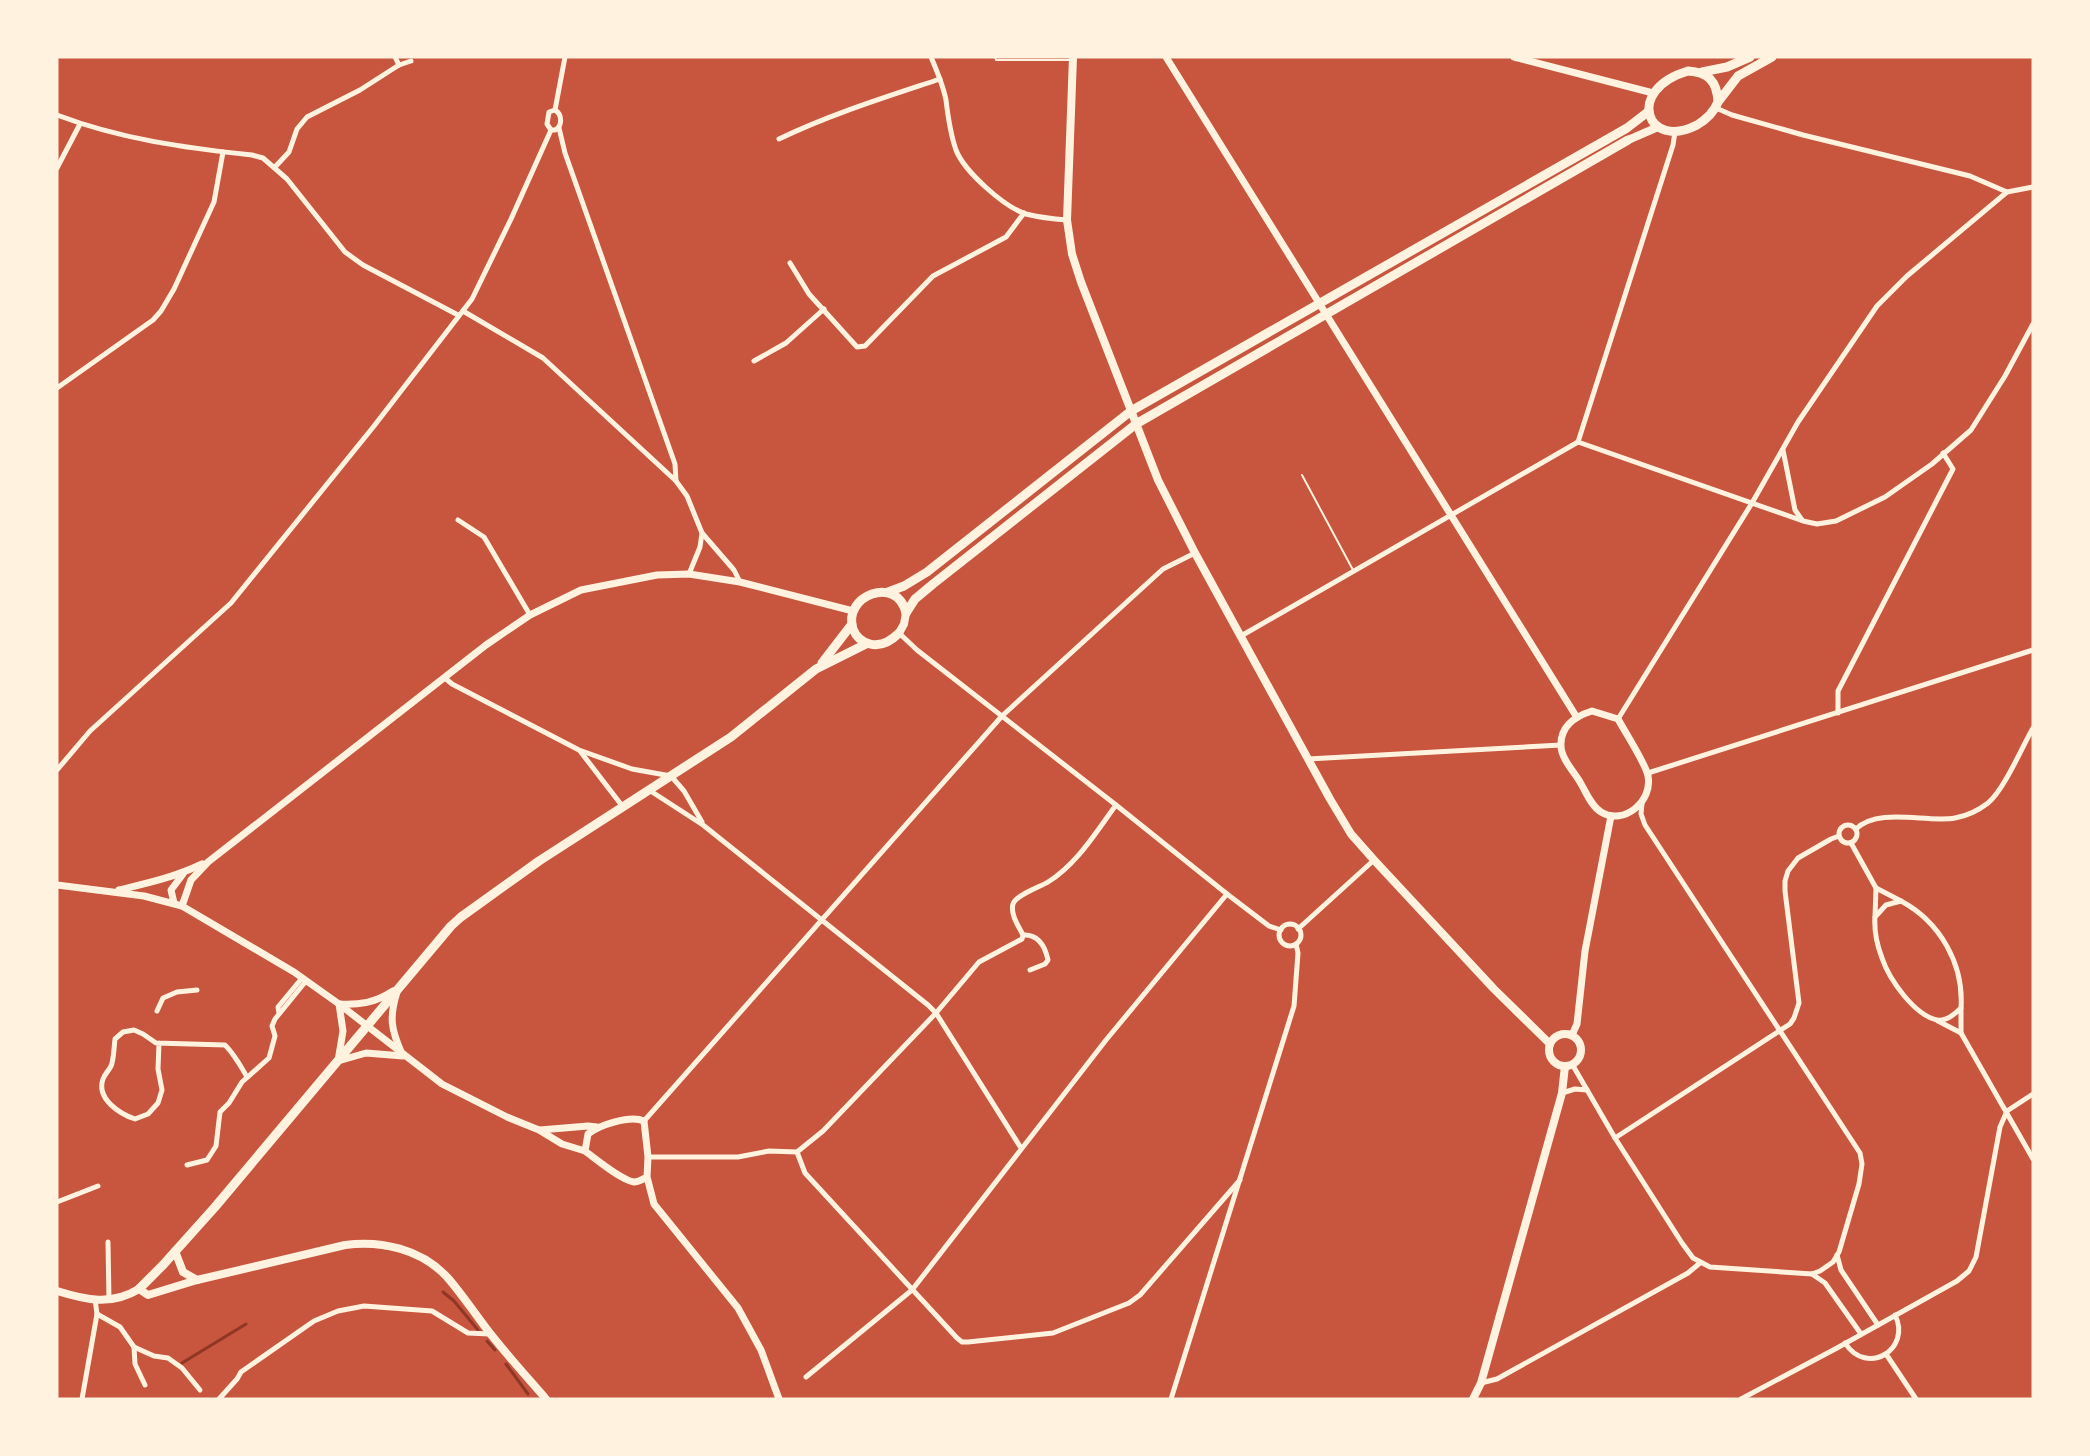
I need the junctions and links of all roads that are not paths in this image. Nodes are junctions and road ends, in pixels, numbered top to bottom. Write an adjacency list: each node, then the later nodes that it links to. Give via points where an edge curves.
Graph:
1 (395, 57): 11 (street)
2 (565, 57): 16 (street)
3 (931, 57): 13 (street)
4 (995, 57): 9 (lane)
5 (1166, 57): 34 (street)
6 (1514, 57): 14 (street)
7 (1750, 57): 12 (highway)
8 (1772, 57): 15 (highway, via 1738,76)
9 (1072, 59): 32 (main road)
10 (411, 61): 11 (street)
11 (399, 65): 27 (street, via 307,117 297,129 289,152)
12 (1702, 72): 14 (highway, via 1678,74); 15 (highway, via 1714,84)
13 (940, 79): 24 (street, via 873,100); 31 (street, via 957,153 972,175)
14 (1653, 93): 17 (highway)
15 (1717, 105): 23 (highway, via 1700,123); 30 (street, via 1732,115 1970,176)
16 (555, 110): 21 (street, via 561,119); 22 (street, via 547,118)
17 (1649, 111): 20 (highway); 34 (highway, via 1628,128)
18 (57, 115): 19 (street)
19 (80, 124): 26 (street, via 159,144); 28 (street)
20 (1658, 127): 23 (highway); 25 (main road)
21 (559, 128): 22 (street); 47 (street, via 675,464)
22 (550, 129): 36 (street, via 511,219 472,299)
23 (1674, 132): 43 (street)
24 (779, 139)
25 (1628, 140): 37 (highway)
26 (223, 152): 27 (street, via 263,158); 40 (street, via 214,202 161,311)
27 (275, 167): 36 (street, via 345,252 363,265)
28 (57, 168)
29 (2033, 187): 30 (street)
30 (2007, 192): 44 (street, via 1906,276 1877,306)
31 (1024, 213): 32 (street); 35 (street, via 1005,237 933,276 865,345 857,347)
32 (1067, 220): 41 (main road, via 1081,282)
33 (790, 263): 35 (street, via 809,294)
34 (1319, 303): 37 (street); 41 (highway)
35 (824, 309): 39 (street, via 786,343)
36 (461, 313): 47 (street, via 543,358); 76 (street, via 231,603 90,731)
37 (1327, 315): 42 (highway); 49 (street)
38 (2033, 324): 45 (street, via 1971,430)
39 (754, 361)
40 (57, 388)
41 (1131, 411): 42 (main road); 57 (highway, via 927,572)
42 (1136, 424): 53 (main road, via 1158,480); 59 (highway, via 933,584)
43 (1578, 442): 48 (street); 49 (street)
44 (1783, 450): 48 (street); 51 (street, via 1795,510)
45 (1944, 453): 51 (street, via 1885,497 1836,521); 68 (street, via 1953,469 1838,691)
46 (1302, 475): 54 (lane)
47 (676, 481): 52 (street, via 687,496)
48 (1752, 503): 51 (street); 71 (street)
49 (1451, 515): 54 (street); 70 (street)
50 (458, 520): 60 (street, via 484,537)
51 (1803, 521)
52 (702, 533): 55 (street); 56 (street)
53 (1195, 553): 63 (main road); 69 (street, via 1163,569)
54 (1354, 571): 63 (street)
55 (689, 574): 56 (street); 60 (street, via 636,578 581,590)
56 (740, 582): 58 (street)
57 (888, 592): 58 (highway, via 870,594); 59 (highway, via 901,601)
58 (854, 611): 61 (highway)
59 (906, 613): 62 (main road)
60 (530, 615): 67 (street)
61 (852, 624): 64 (highway, via 857,638); 66 (highway)
62 (899, 633): 64 (highway, via 885,643); 69 (street)
63 (1241, 636): 75 (main road)
64 (866, 644): 66 (highway)
65 (2033, 650): 68 (street)
66 (816, 669): 78 (highway, via 731,736)
67 (445, 678): 74 (street); 89 (street)
68 (1838, 713): 77 (street)
69 (1002, 716): 81 (street); 99 (street)
70 (1576, 716): 71 (street, via 1592,711); 73 (street, via 1565,730)
71 (1618, 719): 77 (street)
72 (2033, 728): 85 (street, via 1989,802 1972,812 1954,818 1876,818)
73 (1561, 745): 75 (street); 83 (street, via 1593,806)
74 (579, 750): 78 (street, via 632,769); 82 (street)
75 (1307, 759): 88 (main road, via 1351,834)
76 (57, 770)
77 (1648, 773): 80 (street, via 1648,793)
78 (671, 776): 79 (highway); 84 (street)
79 (649, 790): 82 (highway); 84 (street)
80 (1642, 804): 83 (street); 114 (street, via 1645,825)
81 (1116, 805): 94 (street); 102 (street, via 1065,868 1014,902 1014,916)
82 (623, 807): 106 (highway, via 461,917)
83 (1611, 816): 116 (street)
84 (703, 825): 99 (street)
85 (1856, 829): 86 (street, via 1845,826); 87 (street, via 1857,837)
86 (1839, 836): 87 (street, via 1843,842); 114 (street, via 1798,858 1788,871 1785,891 1799,1003 1790,1024)
87 (1851, 843): 92 (street)
88 (1374, 860): 100 (street); 118 (main road)
89 (207, 862): 90 (street); 97 (street, via 191,880)
90 (183, 874): 93 (street); 96 (street, via 171,890)
91 (57, 885): 93 (street)
92 (1876, 888): 95 (street); 98 (street)
93 (112, 891): 96 (street)
94 (1227, 894): 101 (street, via 1269,926); 131 (street)
95 (1901, 902): 98 (street, via 1886,905); 109 (street, via 1930,922 1948,948 1960,981)
96 (174, 903): 97 (street)
97 (182, 906): 105 (street)
98 (1875, 917): 112 (street, via 1880,956 1892,980 1914,1005)
99 (822, 921): 111 (street); 127 (street)
100 (1298, 928): 101 (street, via 1287,925); 103 (street, via 1300,937)
101 (1281, 930): 103 (street, via 1281,942)
102 (1023, 935): 104 (street, via 1039,939 1047,955 1045,963); 111 (street, via 1018,943 979,962)
103 (1296, 944): 138 (street, via 1294,1006)
104 (1030, 970)
105 (304, 980): 108 (street); 122 (street, via 272,1026 269,1058)
106 (398, 988): 108 (street, via 370,1003); 113 (highway); 119 (street, via 392,1024)
107 (197, 990): 110 (street, via 163,998)
108 (339, 1004): 113 (street); 120 (street, via 343,1031)
109 (1961, 1008): 112 (street, via 1950,1017); 115 (street)
110 (157, 1011)
111 (936, 1013): 131 (street); 133 (street)
112 (1937, 1020): 115 (street)
113 (367, 1027): 119 (street); 120 (highway)
114 (1780, 1030): 130 (street); 143 (street, via 1862,1159 1859,1184)
115 (1961, 1033): 126 (street)
116 (1572, 1035): 118 (main road, via 1560,1035); 121 (main road, via 1581,1048 1579,1058)
117 (159, 1043): 117 (street, via 162,1090 158,1103 148,1114 135,1119 123,1115 103,1091 102,1080 112,1065 115,1039 134,1030); 122 (street, via 225,1045)
118 (1549, 1043): 121 (main road, via 1551,1059)
119 (403, 1056): 120 (street, via 366,1053); 129 (street, via 442,1084)
120 (338, 1061): 142 (highway)
121 (1568, 1065): 123 (street); 124 (main road)
122 (247, 1077): 136 (street, via 220,1112 216,1146 207,1160)
123 (1587, 1090): 124 (street); 130 (street)
124 (1562, 1093): 161 (main road)
125 (2033, 1094): 126 (street)
126 (2007, 1111): 135 (street); 153 (street, via 1996,1142 1973,1265 1964,1276)
127 (644, 1121): 128 (street, via 636,1118); 134 (street)
128 (597, 1127): 129 (street); 132 (street, via 588,1134)
129 (539, 1130): 132 (street, via 562,1144)
130 (1615, 1138): 144 (street, via 1682,1244)
131 (1021, 1148): 148 (street)
132 (585, 1151): 137 (street, via 623,1178 635,1182)
133 (797, 1152): 134 (street, via 769,1151 738,1157); 148 (street, via 805,1173)
134 (648, 1157): 137 (street)
135 (2033, 1159)
136 (187, 1165)
137 (647, 1178): 167 (street, via 654,1204 738,1308 761,1350)
138 (1240, 1180): 148 (street, via 1140,1295 1061,1331 962,1342); 168 (street)
139 (98, 1186): 140 (street)
140 (57, 1202)
141 (108, 1242): 151 (street)
142 (175, 1251): 146 (main road, via 183,1272); 147 (highway)
143 (1838, 1256): 145 (street); 154 (street, via 1841,1270)
144 (1700, 1263): 145 (street); 161 (street, via 1497,1379)
145 (1812, 1274): 156 (street, via 1825,1283)
146 (197, 1280): 147 (main road, via 148,1295); 155 (main road, via 345,1245 382,1245 432,1263)
147 (138, 1289): 151 (main road, via 126,1297)
148 (912, 1290): 160 (street)
149 (57, 1291): 150 (main road)
150 (95, 1299): 151 (main road); 152 (street)
151 (109, 1300)
152 (97, 1314): 158 (street, via 120,1327); 164 (street)
153 (1895, 1315): 154 (street); 159 (street, via 1898,1336)
154 (1878, 1325): 156 (street)
155 (490, 1334): 165 (street, via 468,1333 432,1311 364,1306 338,1311 314,1321 241,1372); 166 (main road)
156 (1861, 1334): 157 (street)
157 (1845, 1343): 159 (street, via 1860,1357 1874,1359); 170 (street)
158 (134, 1347): 162 (street, via 135,1364); 163 (street, via 168,1358)
159 (1886, 1354): 171 (street)
160 (806, 1377)
161 (1481, 1383): 169 (main road)
162 (145, 1385)
163 (200, 1390)
164 (82, 1399)
165 (219, 1399)
166 (546, 1399)
167 (779, 1399)
168 (1171, 1399)
169 (1473, 1399)
170 (1740, 1399)
171 (1917, 1399)

